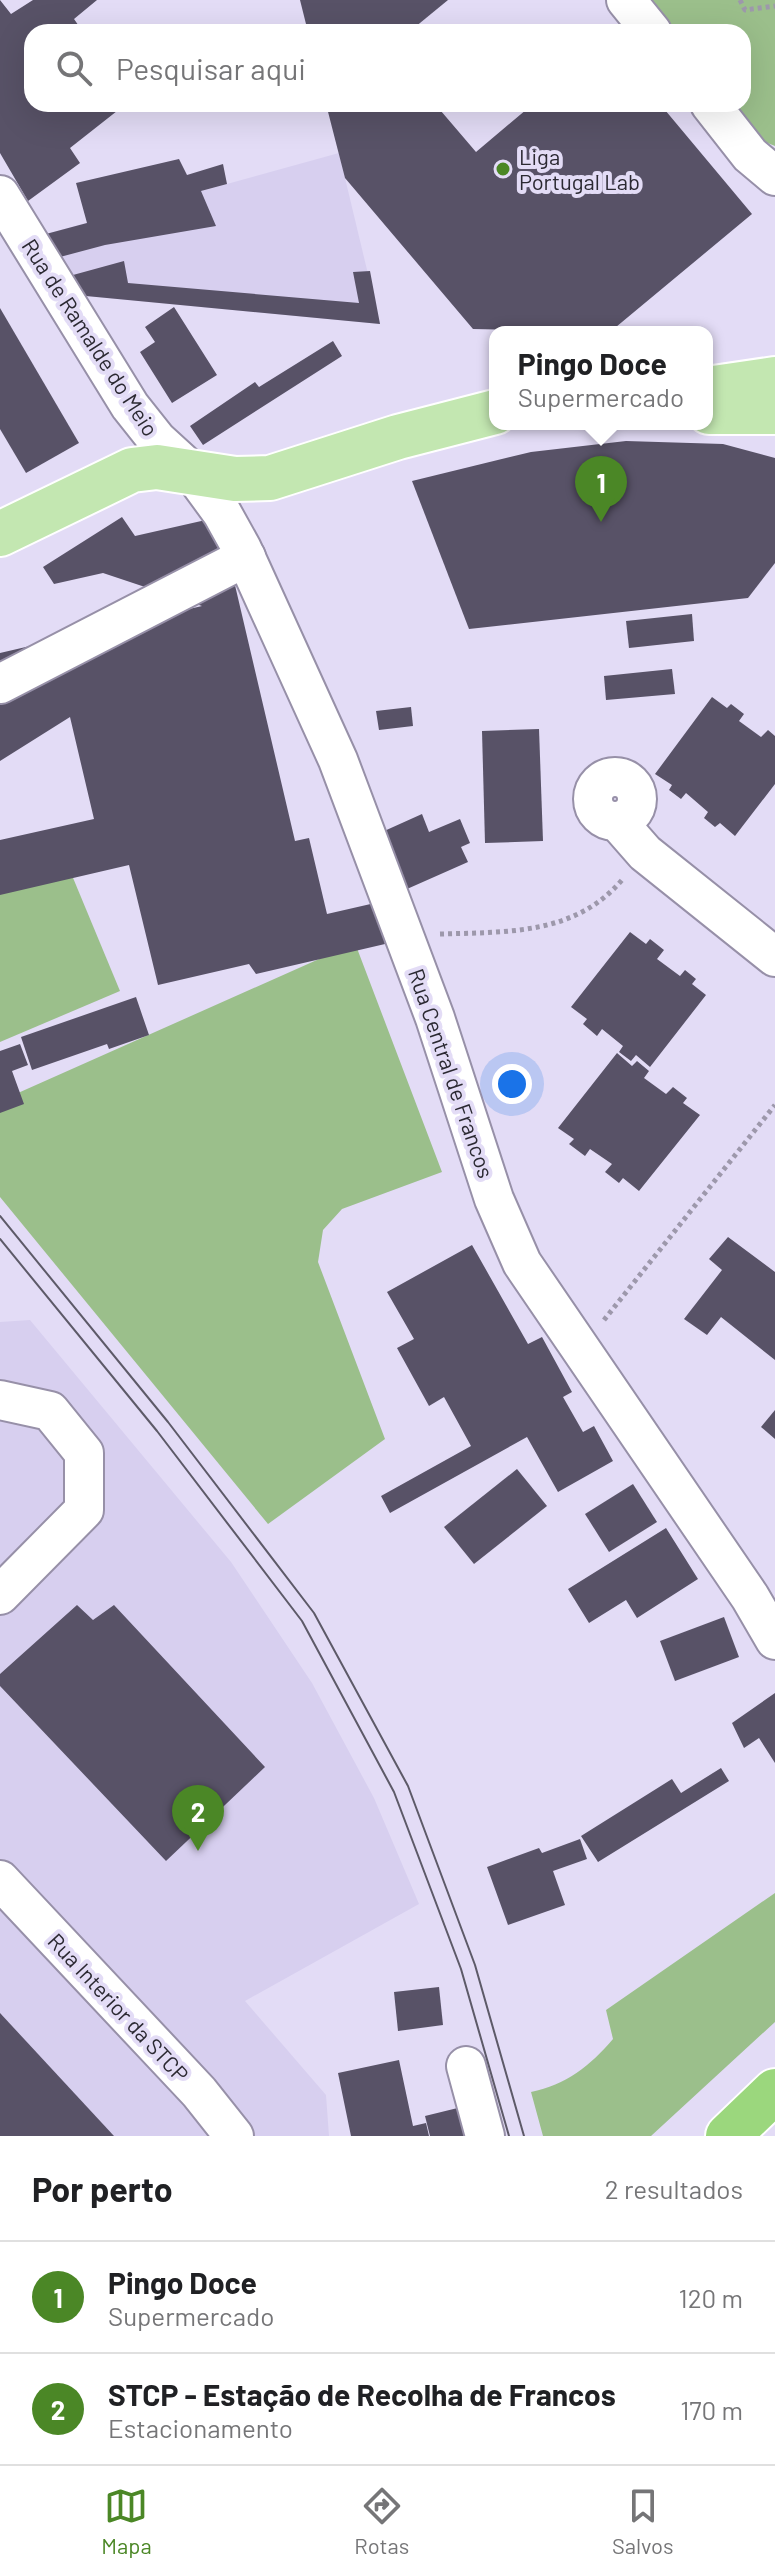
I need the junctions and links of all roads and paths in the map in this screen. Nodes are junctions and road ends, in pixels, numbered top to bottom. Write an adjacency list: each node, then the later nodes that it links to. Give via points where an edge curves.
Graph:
1 (626, 0): 4 (street)
2 (740, 0): 3 (path, via 745,10)
3 (775, 6)
4 (646, 24)
5 (716, 112): 6 (street, via 750,155)
6 (775, 176)
7 (0, 195): 13 (street, Rua de Ramalde do Meio, via 130,406)
8 (775, 379): 9 (main road)
9 (713, 388)
10 (713, 411): 11 (main road)
11 (775, 412)
12 (489, 414): 13 (main road, via 270,478)
13 (192, 472): 14 (main road, via 157,467 118,474); 15 (street, Rua Central de Francos)
14 (4, 524)
15 (246, 557): 16 (street); 19 (street, Rua Central de Francos, via 338,760)
16 (0, 684)
17 (617, 821): 18 (street)
18 (645, 853): 19 (path, via 605,901 564,923 520,932); 20 (street)
19 (403, 933): 22 (street, Rua Central de Francos, via 494,1199 522,1263)
20 (775, 957)
21 (775, 1105): 22 (path)
22 (581, 1349): 25 (street, Rua Central de Francos)
23 (0, 1400): 24 (street, via 50,1411 84,1453 84,1510)
24 (0, 1595)
25 (762, 1606): 26 (street, Rua Central de Francos)
26 (775, 1640)
27 (0, 1880): 30 (street, Rua Interior da STCP)
28 (466, 2066): 31 (street)
29 (775, 2091): 32 (highway)
30 (234, 2136)
31 (485, 2136)
32 (728, 2136)

